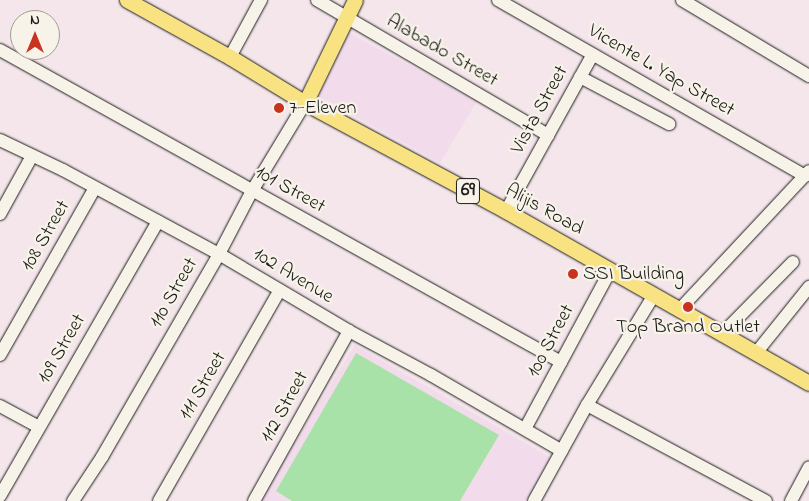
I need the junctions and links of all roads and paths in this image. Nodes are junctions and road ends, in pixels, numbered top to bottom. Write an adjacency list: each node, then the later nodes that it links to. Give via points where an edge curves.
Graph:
1 (127, 0): 10 (main road, Alijis Road / 69)
2 (261, 0): 10 (street)
3 (317, 0): 7 (street, Alabado Street)
4 (355, 0): 7 (main road)
5 (498, 0): 9 (street, Vicente L. Yap Street)
6 (682, 0): 11 (street)
7 (346, 17): 13 (main road); 15 (street, Alabado Street)
8 (0, 50): 20 (street, 101 Street)
9 (593, 54): 12 (street, Vista Street); 18 (street, Vicente L. Yap Street)
10 (230, 57): 13 (main road, Alijis Road / 69)
11 (809, 76)
12 (580, 77): 14 (street); 15 (street, Vista Street)
13 (305, 102): 20 (street, 110 Street); 21 (main road, Alijis Road / 69)
14 (669, 124)
15 (548, 135): 21 (street, Vista Street)
16 (0, 140): 17 (street, 102 Avenue)
17 (32, 156): 19 (street, 102 Avenue); 22 (street)
18 (807, 174): 30 (street)
19 (95, 188): 23 (street, 102 Avenue); 34 (street, 108 Street)
20 (252, 191): 24 (street, 110 Street); 35 (street, 101 Street)
21 (506, 211): 26 (main road, Alijis Road / 69)
22 (0, 214)
23 (158, 221): 24 (street, 102 Avenue); 39 (street, 109 Street)
24 (219, 254): 28 (street, 102 Avenue); 44 (street, 110 Street, via 102,457)
25 (793, 262): 32 (street)
26 (610, 270): 29 (main road, Alijis Road / 69); 35 (street, 100 Street)
27 (809, 287): 33 (street)
28 (280, 290): 31 (street, 102 Avenue); 45 (street, 111 Street)
29 (654, 295): 30 (main road, Alijis Road / 69); 37 (street)
30 (679, 310): 32 (main road, Alijis Road / 69)
31 (349, 331): 40 (street, 102 Avenue); 46 (street, 112 Street)
32 (722, 334): 33 (main road, Alijis Road / 69)
33 (756, 353): 36 (main road, Alijis Road / 69)
34 (0, 355)
35 (562, 362): 40 (street, 100 Street)
36 (809, 383)
37 (587, 405): 41 (street); 48 (street)
38 (0, 406): 39 (street)
39 (39, 427): 43 (street, 109 Street)
40 (525, 429): 41 (street, 102 Avenue)
41 (562, 451): 47 (street)
42 (809, 467): 49 (street)
43 (0, 496)
44 (73, 501)
45 (159, 501)
46 (254, 501)
47 (534, 501)
48 (766, 501)
49 (792, 501)

